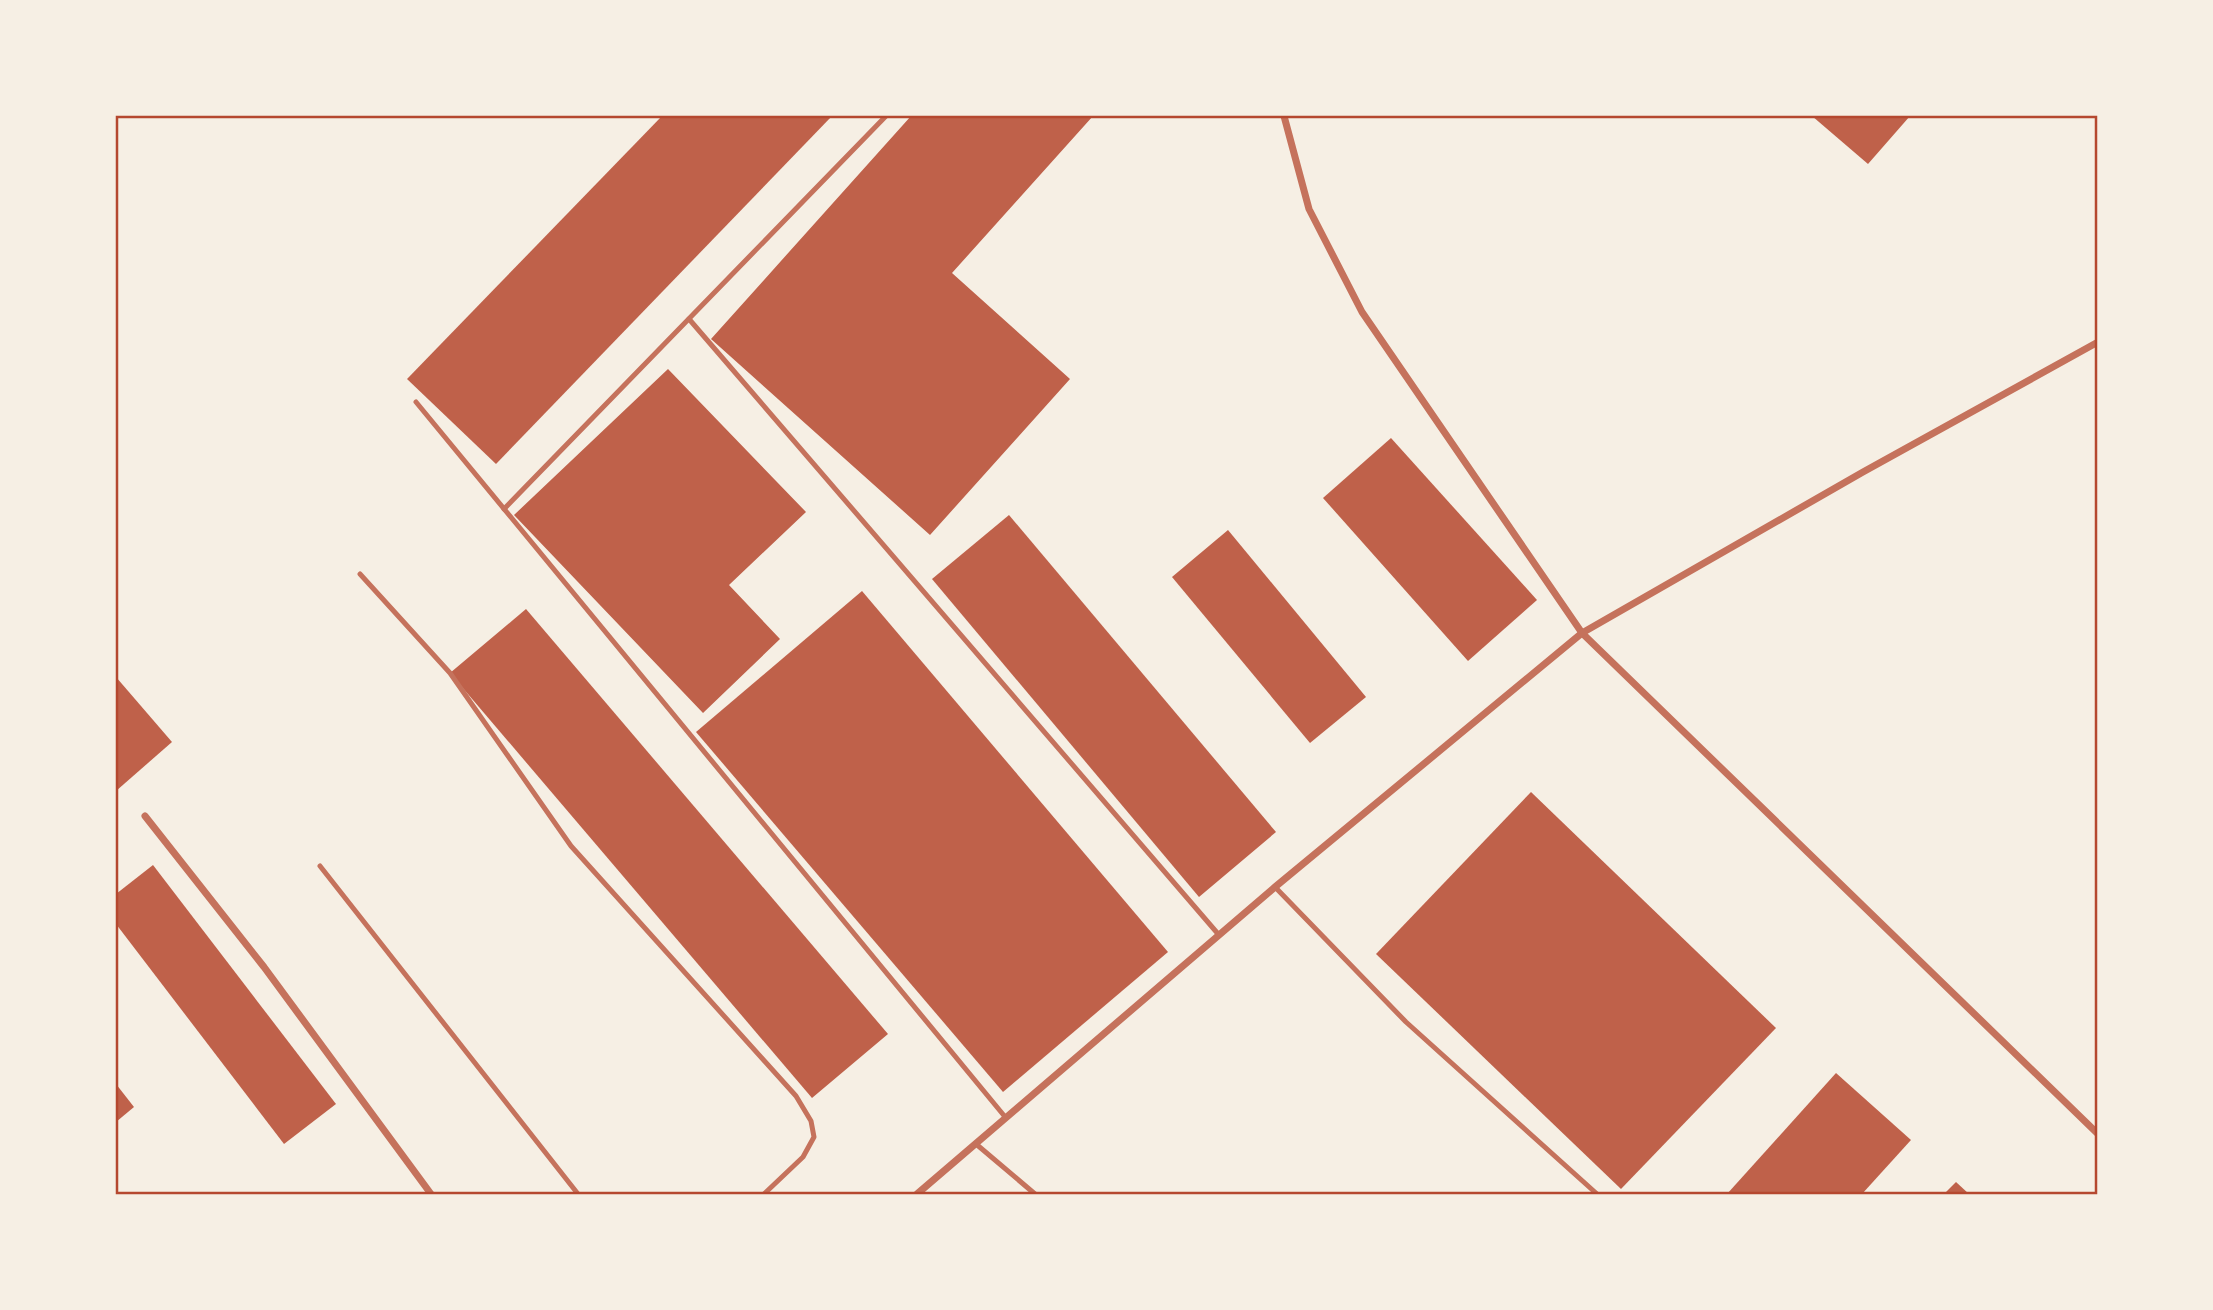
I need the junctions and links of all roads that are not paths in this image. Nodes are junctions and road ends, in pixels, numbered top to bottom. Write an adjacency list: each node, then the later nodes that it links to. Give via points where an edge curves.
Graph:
1 (886, 116): 3 (lane)
2 (1284, 116): 8 (street, via 1309,209 1362,312)
3 (689, 319): 6 (lane); 12 (lane)
4 (2098, 342): 8 (street)
5 (416, 402): 6 (lane)
6 (504, 509): 13 (lane)
7 (360, 574): 18 (lane, via 450,673 571,846 796,1096 811,1121 814,1137 803,1157)
8 (1582, 633): 11 (street); 14 (street)
9 (145, 816): 16 (street, via 264,967)
10 (320, 866): 17 (lane)
11 (1275, 887): 12 (street); 21 (lane, via 1406,1022)
12 (1219, 935): 13 (street)
13 (1006, 1118): 15 (street)
14 (2098, 1134)
15 (976, 1144): 19 (street); 20 (lane)
16 (431, 1195)
17 (578, 1195)
18 (764, 1195)
19 (917, 1195)
20 (1035, 1195)
21 (1597, 1195)

